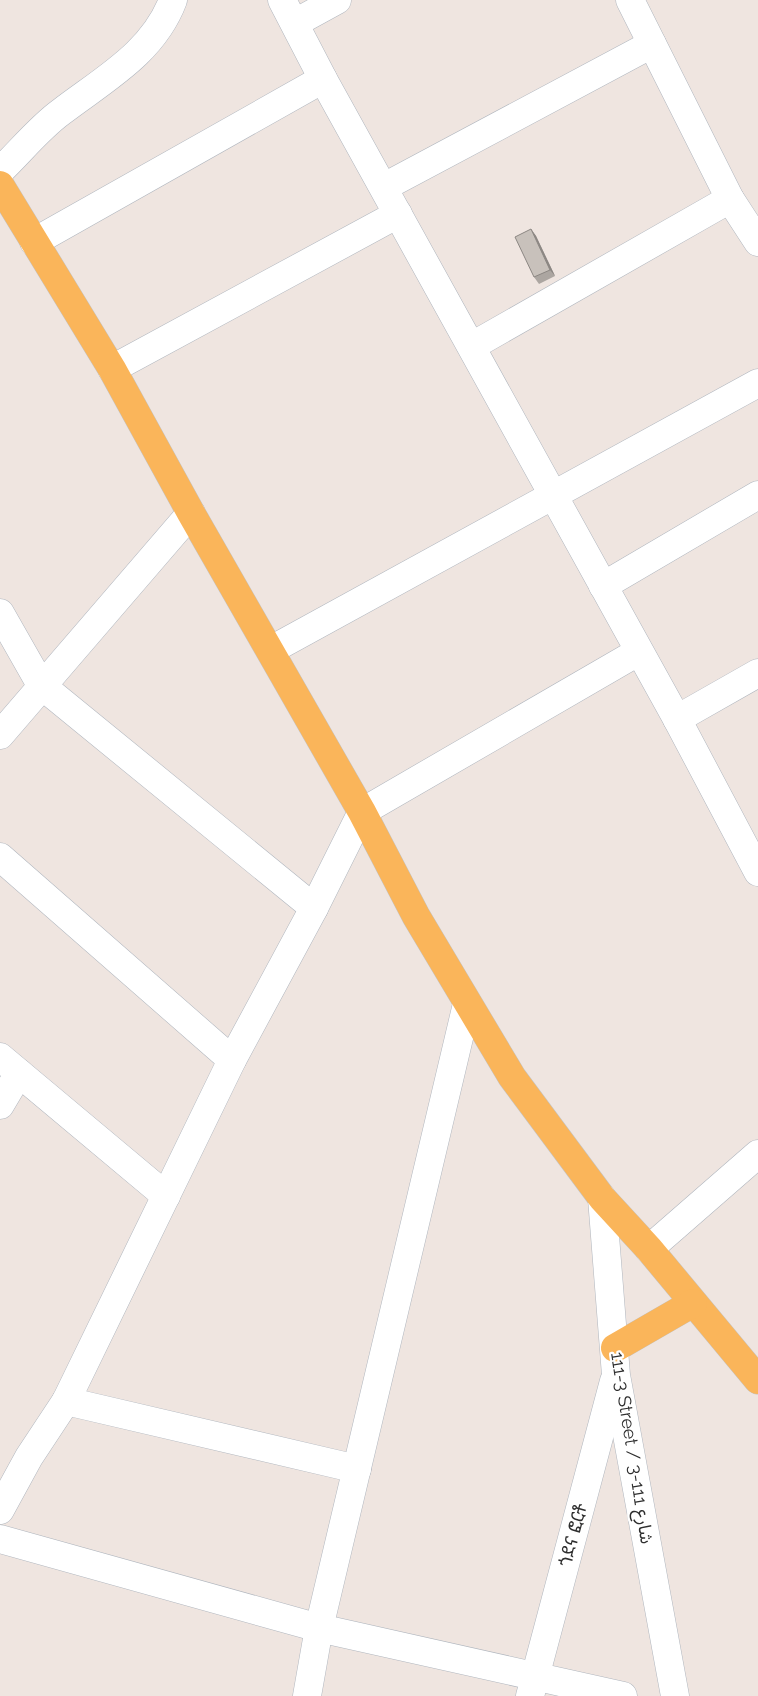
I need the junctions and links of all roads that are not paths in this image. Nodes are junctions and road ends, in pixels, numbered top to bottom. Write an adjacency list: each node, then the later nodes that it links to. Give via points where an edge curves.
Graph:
1 (173, 0): 7 (street, via 166,18 139,53 59,113)
2 (337, 0): 4 (street)
3 (630, 0): 5 (street)
4 (288, 11): 6 (street)
5 (652, 44): 9 (street); 10 (street)
6 (323, 79): 9 (street); 12 (street)
7 (0, 171)
8 (0, 185): 12 (main road)
9 (384, 187): 11 (street)
10 (730, 199): 13 (street); 14 (street)
11 (398, 214): 14 (street); 15 (street)
12 (34, 242): 15 (main road)
13 (758, 242)
14 (472, 346): 18 (street)
15 (112, 369): 19 (main road)
16 (758, 384): 18 (street)
17 (758, 495): 20 (street)
18 (553, 496): 20 (street); 22 (street)
19 (191, 513): 22 (main road); 25 (street)
20 (603, 586): 23 (street)
21 (0, 613): 25 (street)
22 (271, 650): 28 (main road)
23 (638, 652): 26 (street); 28 (street)
24 (758, 673): 26 (street)
25 (41, 685): 27 (street); 31 (street)
26 (677, 719): 30 (street)
27 (0, 735)
28 (362, 812): 31 (street); 32 (main road, via 416,916)
29 (0, 857): 33 (street)
30 (758, 872)
31 (314, 908): 33 (street)
32 (467, 1004): 38 (main road, via 512,1077); 45 (street)
33 (232, 1060): 37 (street)
34 (9, 1065): 35 (street); 37 (street)
35 (0, 1105)
36 (758, 1154): 39 (street)
37 (166, 1196): 44 (street)
38 (602, 1198): 39 (main road); 41 (street, 111-3 Street / شارع 111-3)
39 (649, 1249): 40 (main road)
40 (693, 1303): 41 (main road); 43 (main road)
41 (615, 1348): 42 (street, 111-3 Street / شارع 111-3)
42 (616, 1374): 49 (street, ጎደና ፎርቶ); 52 (street, 111-3 Street / شارع 111-3)
43 (758, 1380)
44 (66, 1401): 45 (street); 46 (street)
45 (357, 1468): 48 (street)
46 (0, 1510)
47 (0, 1539): 48 (street)
48 (319, 1628): 49 (street); 50 (street)
49 (533, 1686): 51 (street)
50 (307, 1696)
51 (623, 1696)
52 (675, 1696)

